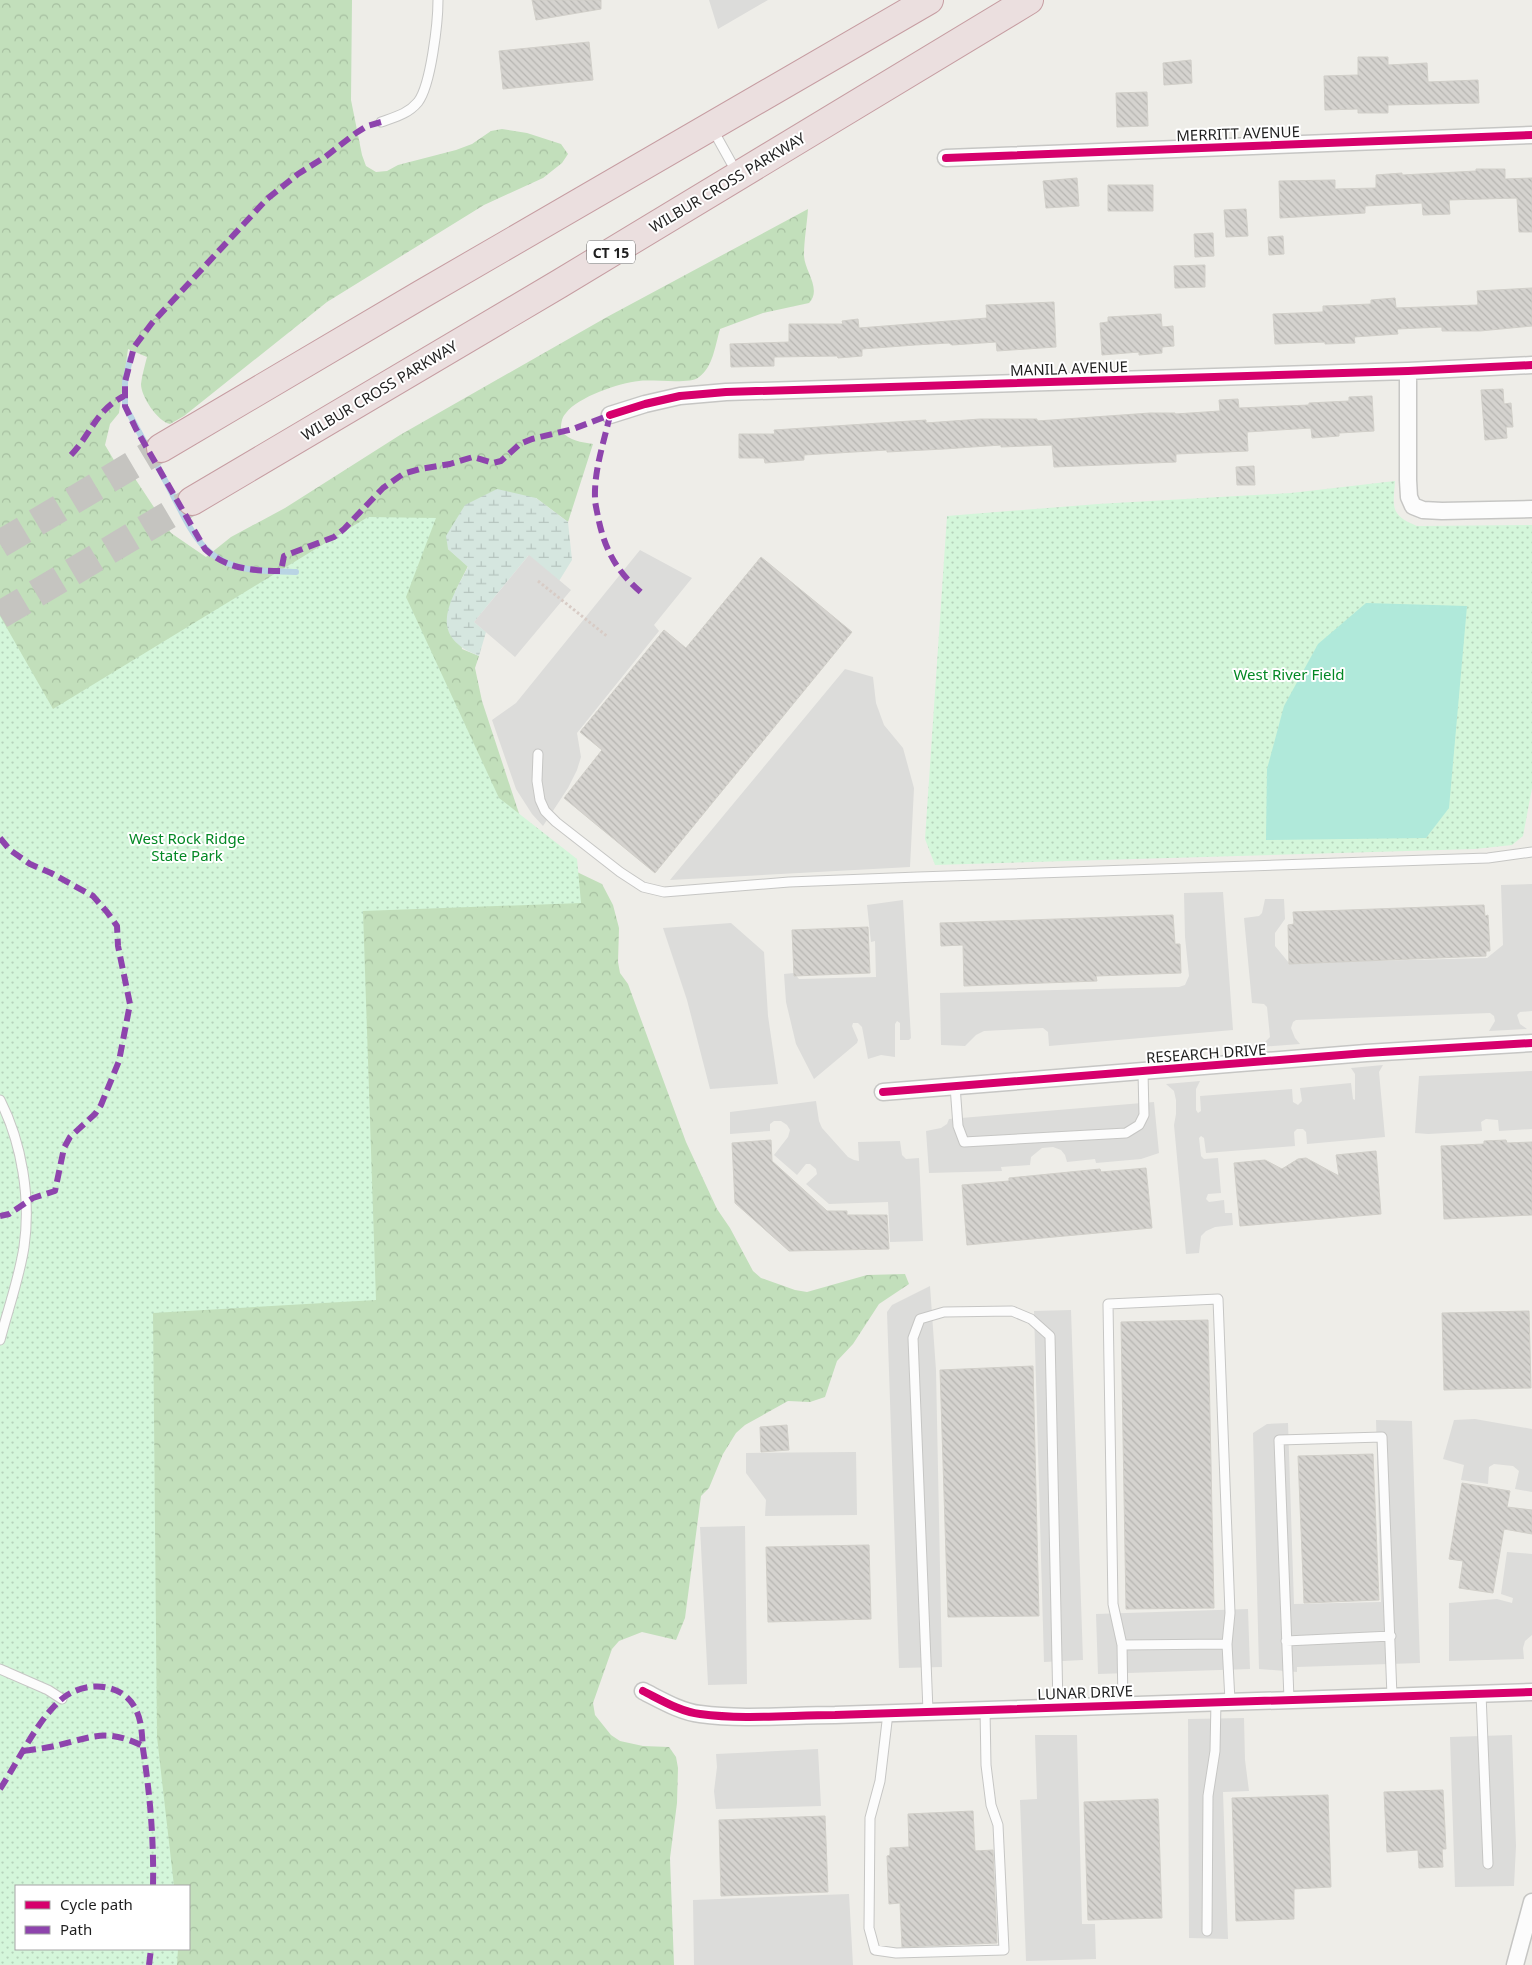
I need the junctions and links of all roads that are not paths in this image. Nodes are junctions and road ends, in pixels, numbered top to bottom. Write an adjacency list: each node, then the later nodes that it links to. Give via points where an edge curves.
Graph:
1 (438, 0): 4 (lane, via 432,57 418,101 405,114)
2 (929, 0): 5 (highway)
3 (1029, 0): 8 (highway, WILBUR CROSS PARKWAY / CT 15)
4 (381, 122)
5 (712, 128): 8 (lane); 12 (highway)
6 (1532, 135): 7 (street, MERRITT AVENUE)
7 (946, 158)
8 (739, 175): 13 (highway, WILBUR CROSS PARKWAY / CT 15)
9 (1532, 365): 10 (street, MANILA AVENUE)
10 (1408, 371): 11 (street, MANILA AVENUE, via 726,392 680,396); 14 (street, via 1408,480 1412,506 1442,511)
11 (610, 415)
12 (161, 448)
13 (192, 501)
14 (1532, 509)
15 (538, 754): 16 (lane, via 537,781 545,811 620,872 643,887 664,892 789,882 1488,858)
16 (1532, 852)
17 (1532, 1043): 18 (street, RESEARCH DRIVE, via 1366,1052)
18 (1143, 1072): 19 (street, RESEARCH DRIVE); 19 (lane, via 1144,1115 1139,1125 1126,1134 964,1142 958,1126)
19 (955, 1086): 20 (street, RESEARCH DRIVE)
20 (883, 1092)
21 (0, 1100): 22 (lane, via 18,1146 25,1203 24,1245)
22 (0, 1339)
23 (1391, 1636): 24 (lane); 24 (lane, via 1382,1437 1279,1440); 31 (lane)
24 (1286, 1641): 33 (lane)
25 (1227, 1644): 26 (lane); 26 (lane, via 1230,1613 1218,1299 1108,1304 1114,1604); 34 (lane)
26 (1122, 1645): 35 (lane)
27 (0, 1669): 32 (lane)
28 (643, 1691): 39 (street, LUNAR DRIVE, via 699,1714)
29 (1532, 1692): 30 (street, LUNAR DRIVE)
30 (1481, 1694): 31 (street, LUNAR DRIVE); 40 (lane)
31 (1392, 1696): 33 (street, LUNAR DRIVE)
32 (62, 1699)
33 (1289, 1699): 34 (street, LUNAR DRIVE)
34 (1223, 1701): 35 (street, LUNAR DRIVE); 42 (lane, via 1208,1796)
35 (1123, 1705): 36 (street, LUNAR DRIVE)
36 (1058, 1707): 37 (street, LUNAR DRIVE); 38 (lane, via 1050,1336 1031,1319 1012,1311 944,1312 920,1319 913,1338)
37 (985, 1710): 38 (street, LUNAR DRIVE); 39 (lane, via 986,1765 991,1805 998,1825 1004,1950 896,1953 875,1950 869,1928 870,1818 880,1781)
38 (928, 1712): 39 (street, LUNAR DRIVE)
39 (888, 1713)
40 (1488, 1864)
41 (1532, 1902): 43 (street)
42 (1207, 1931)
43 (1516, 1965)

